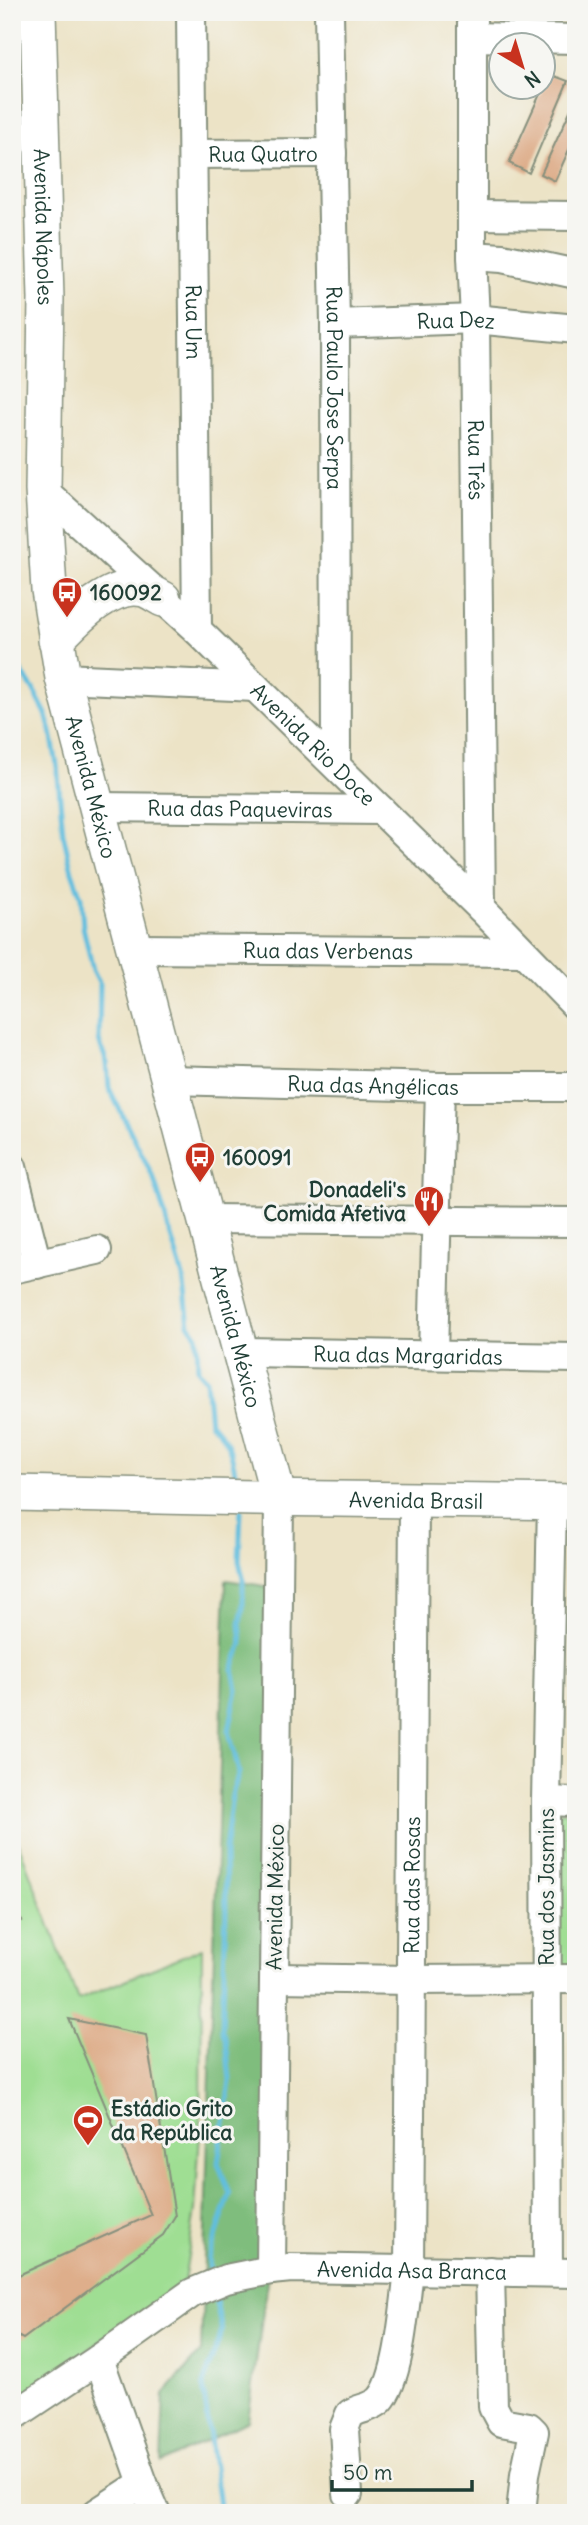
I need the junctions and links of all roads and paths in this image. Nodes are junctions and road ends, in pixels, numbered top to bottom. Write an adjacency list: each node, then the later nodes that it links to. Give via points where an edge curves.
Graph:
1 (38, 12): 15 (main road, Avenida Nápoles, via 46,299)
2 (191, 12): 7 (street, Rua Um)
3 (329, 12): 6 (street, Rua Paulo Jose Serpa)
4 (472, 25): 5 (street); 8 (street, Rua Três)
5 (576, 39)
6 (332, 153): 7 (street, Rua Quatro); 13 (street, Rua Paulo Jose Serpa)
7 (193, 154): 18 (street, Rua Um)
8 (472, 215): 9 (street); 10 (street, Rua Três)
9 (576, 216)
10 (472, 256): 11 (street); 12 (street, Rua Três)
11 (576, 274)
12 (475, 319): 13 (street, Rua Dez); 14 (street, Rua Dez); 25 (street, Rua Três)
13 (335, 324): 22 (street, Rua Paulo Jose Serpa)
14 (576, 328)
15 (43, 440): 16 (main road, Avenida México)
16 (43, 490): 17 (street, Avenida Rio Doce); 19 (main road, Avenida México)
17 (163, 599): 18 (street, Avenida Rio Doce); 19 (main road, via 144,589 111,595 84,610)
18 (197, 630): 21 (street, Avenida Rio Doce)
19 (56, 640): 20 (main road, Avenida México)
20 (63, 678): 21 (street); 23 (main road, Avenida México)
21 (254, 687): 22 (street, Avenida Rio Doce)
22 (336, 765): 24 (street, Avenida Rio Doce)
23 (98, 807): 24 (street, Rua das Paqueviras); 26 (main road, Avenida México)
24 (381, 810): 25 (street, Avenida Rio Doce)
25 (481, 908): 27 (street, Avenida Rio Doce)
26 (135, 949): 27 (street, Rua das Verbenas); 29 (main road, Avenida México)
27 (521, 952): 28 (street, Avenida Rio Doce)
28 (576, 1006)
29 (170, 1080): 30 (street, Rua das Angélicas); 33 (main road, Avenida México)
30 (440, 1087): 31 (street, Rua das Angélicas); 34 (street)
31 (576, 1087)
32 (12, 1167): 37 (street)
33 (206, 1219): 34 (street); 38 (main road, Avenida México)
34 (438, 1220): 35 (street); 39 (street)
35 (576, 1222)
36 (97, 1250): 37 (street)
37 (25, 1266)
38 (240, 1352): 39 (street, Rua das Margaridas); 42 (main road, Avenida México)
39 (433, 1355): 40 (street, Rua das Margaridas)
40 (576, 1358)
41 (12, 1493): 42 (main road, Avenida Brasil)
42 (267, 1499): 43 (main road, Avenida Brasil); 47 (street, Avenida México)
43 (414, 1500): 44 (main road, Avenida Brasil); 49 (street, Rua das Rosas)
44 (564, 1502): 45 (street, Rua dos Jasmins)
45 (546, 1801): 46 (street); 50 (street, Rua dos Jasmins)
46 (576, 1802)
47 (275, 1978): 49 (street); 51 (street, Avenida México)
48 (576, 1979): 50 (street)
49 (411, 1980): 50 (street); 52 (street, Rua das Rosas)
50 (545, 1980): 54 (street, Rua dos Jasmins)
51 (271, 2259): 52 (street, Avenida Asa Branca, via 291,2268); 56 (street, Avenida Asa Branca, via 192,2292)
52 (409, 2271): 53 (street, Avenida Asa Branca); 59 (street, Rua das Rosas, via 396,2361 386,2392 376,2403 350,2414 344,2429)
53 (490, 2271): 54 (street, Avenida Asa Branca); 62 (street, via 494,2407 501,2422 534,2432)
54 (548, 2272): 55 (street, Avenida Asa Branca)
55 (576, 2273)
56 (99, 2359): 57 (street, Avenida Asa Branca); 58 (street)
57 (12, 2417)
58 (143, 2483): 60 (street); 61 (street)
59 (348, 2494)
60 (97, 2513)
61 (156, 2513)
62 (521, 2513)

